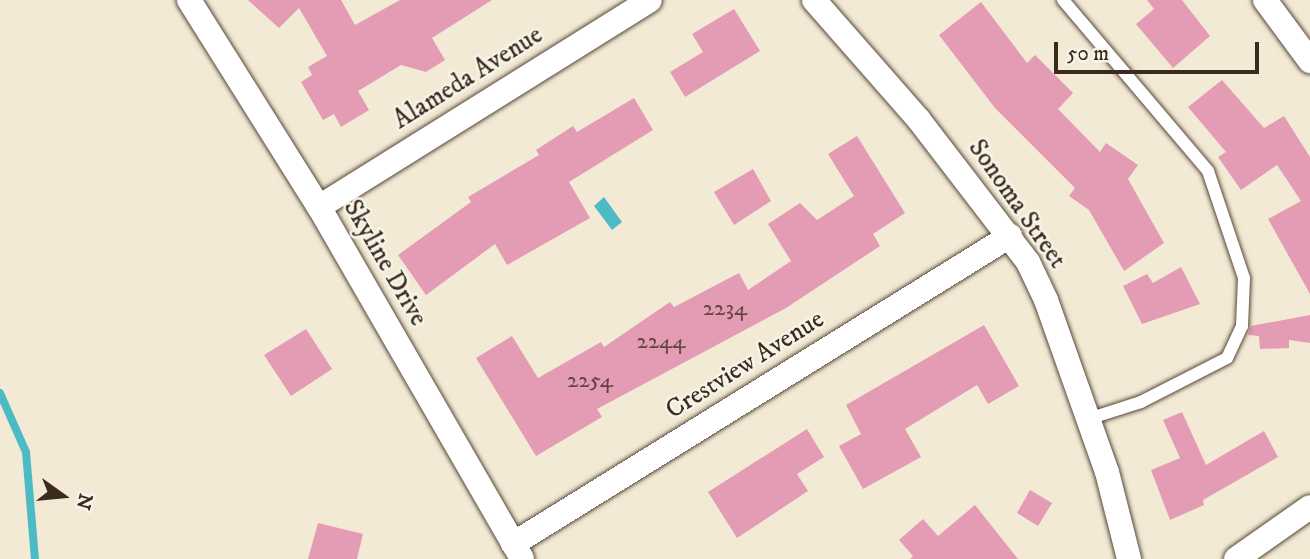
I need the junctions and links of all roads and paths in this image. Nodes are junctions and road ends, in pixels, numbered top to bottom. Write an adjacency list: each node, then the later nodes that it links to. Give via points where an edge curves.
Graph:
1 (189, 0): 7 (street, Skyline Drive)
2 (650, 0): 7 (street, Alameda Avenue)
3 (814, 0): 8 (street, Sonoma Street, via 919,120)
4 (1063, 0): 9 (lane, via 1208,171 1244,278 1242,326 1227,358 1141,401)
5 (1265, 0): 6 (street)
6 (1310, 61)
7 (319, 207): 11 (street, Skyline Drive)
8 (1010, 236): 9 (street, Sonoma Street, via 1042,290); 11 (street, Crestview Avenue)
9 (1088, 419): 12 (street, Sonoma Street)
10 (1310, 508): 13 (street)
11 (517, 552)
12 (1129, 559)
13 (1236, 559)

